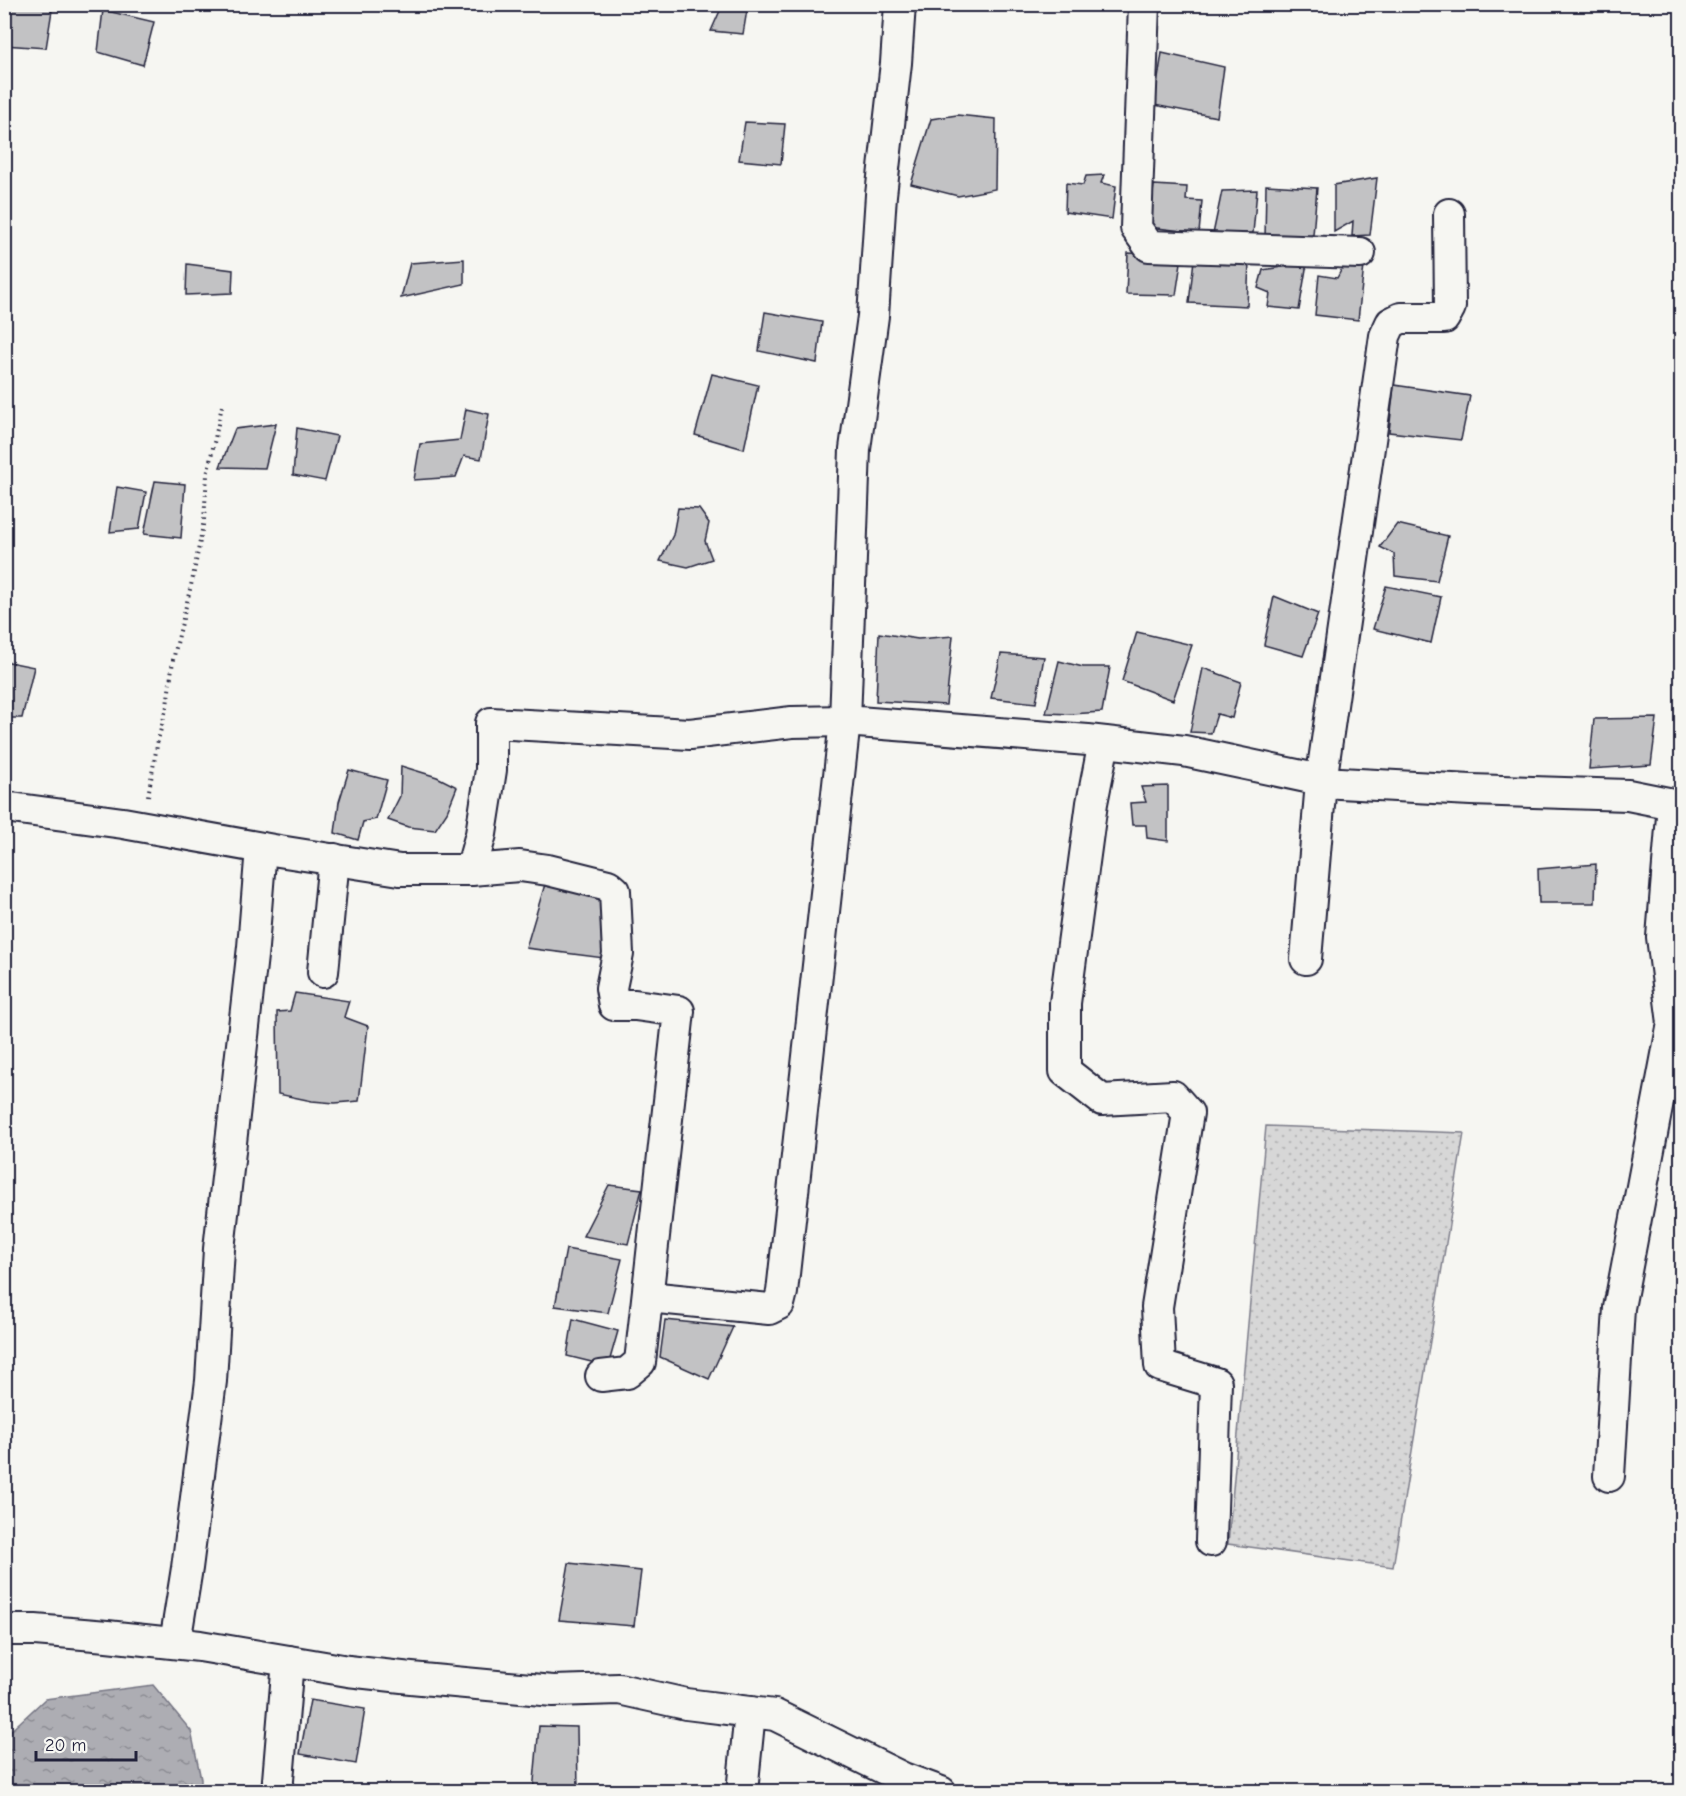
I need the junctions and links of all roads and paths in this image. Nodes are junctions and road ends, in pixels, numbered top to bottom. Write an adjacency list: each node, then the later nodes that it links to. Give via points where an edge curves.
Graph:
1 (900, 4): 6 (street, via 873,316 855,449)
2 (1144, 4): 4 (street, via 1136,228 1149,246)
3 (1449, 214): 8 (street, via 1450,308 1444,318 1401,318 1391,323 1385,336)
4 (1360, 253)
5 (222, 406): 10 (path, via 207,476 204,520 173,660)
6 (845, 721): 7 (street); 13 (street, via 792,722 690,734 491,723 491,770); 17 (street, via 779,1304 769,1309)
7 (1104, 742): 8 (street, via 1184,751); 20 (street, via 1065,1003 1065,1071 1102,1100 1173,1096 1188,1113 1157,1307 1160,1366 1216,1383)
8 (1321, 782): 14 (street); 16 (street, via 1628,795 1673,804 1662,937)
9 (4, 807): 10 (street)
10 (143, 826): 11 (street)
11 (261, 848): 12 (street); 22 (street, via 219,1249 211,1381)
12 (334, 859): 13 (street, via 400,870); 15 (street)
13 (471, 870): 17 (street, via 520,866 608,885 615,891 618,954 611,988 614,1005 679,1011)
14 (1306, 959)
15 (323, 972)
16 (1677, 1023): 19 (street, via 1619,1308)
17 (648, 1297): 18 (street, via 640,1362 627,1373)
18 (601, 1376)
19 (1609, 1476)
20 (1211, 1541)
21 (4, 1630): 22 (street)
22 (175, 1643): 23 (street)
23 (288, 1661): 24 (street, via 369,1674 553,1691 619,1689 686,1704); 25 (street)
24 (750, 1712): 26 (street); 27 (street, via 775,1715 903,1778)
25 (277, 1791)
26 (742, 1791)
27 (941, 1791)

